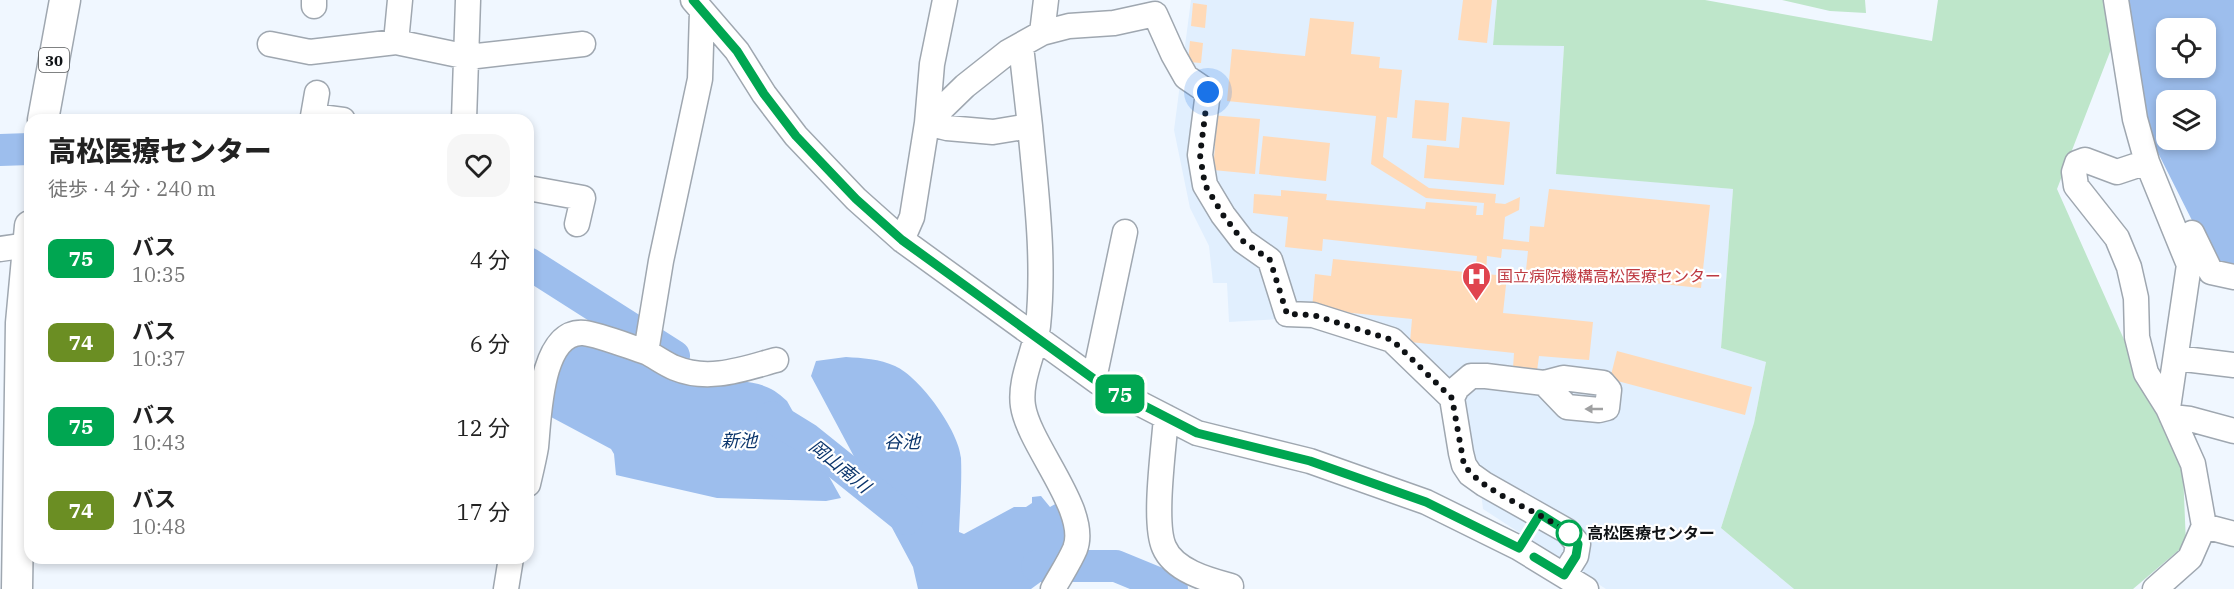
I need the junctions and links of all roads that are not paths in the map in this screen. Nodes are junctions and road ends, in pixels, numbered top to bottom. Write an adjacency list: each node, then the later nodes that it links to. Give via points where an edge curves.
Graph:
1 (65, 0): 16 (main road, 30)
2 (400, 0): 10 (street)
3 (468, 0): 14 (street)
4 (945, 0): 19 (street, via 932,64)
5 (1046, 0): 9 (street)
6 (2116, 0): 21 (street)
7 (697, 4): 27 (street, via 737,51 796,136); 31 (street, via 700,79)
8 (1155, 7): 9 (street, via 1114,23 1069,26); 37 (street, via 1186,77 1208,92 1200,155 1205,185 1243,241 1270,260 1287,314 1313,315 1392,340)
9 (1042, 33): 13 (street)
10 (396, 42): 11 (street, via 310,52); 14 (street)
11 (270, 44)
12 (582, 45): 14 (street)
13 (1021, 46): 19 (street, via 965,86); 20 (street)
14 (468, 57): 18 (street)
15 (317, 93): 17 (street)
16 (44, 114)
17 (313, 114)
18 (464, 114)
19 (927, 123): 20 (street, via 993,132); 27 (street, via 912,217)
20 (1030, 126): 30 (street, via 1039,220)
21 (2140, 138): 22 (street); 28 (street, via 2149,143 2211,272)
22 (2147, 162): 32 (street, via 2189,265); 38 (street, via 2118,171 2085,160 2077,163 2074,172 2076,186 2118,238 2136,298 2137,337 2146,373)
23 (534, 189): 24 (street, via 584,198)
24 (578, 224)
25 (1125, 232): 35 (street)
26 (19, 240): 29 (main road)
27 (902, 240): 30 (street)
28 (2234, 276)
29 (10, 323): 49 (main road)
30 (1035, 337): 35 (street); 51 (street, via 1024,381 1023,405 1030,429 1065,494 1076,526 1076,547)
31 (646, 352): 33 (street, via 690,373 723,375); 41 (street, via 583,333 557,345 545,372)
32 (2176, 358): 34 (street); 38 (street)
33 (776, 360)
34 (2234, 365)
35 (1094, 379): 39 (street)
36 (1544, 383): 37 (street, via 1471,376 1457,387)
37 (1452, 398): 42 (street, via 1462,459 1470,474)
38 (2170, 412): 40 (street); 43 (street, via 2193,464)
39 (1166, 417): 45 (street, via 1197,433 1310,461 1426,502); 48 (street, via 1159,520 1164,548 1198,577)
40 (2234, 431)
41 (534, 457)
42 (1540, 514): 45 (street); 47 (street, via 1567,531 1578,544 1576,556)
43 (2204, 526): 44 (street); 53 (street, via 2190,558)
44 (2234, 534)
45 (1519, 548): 47 (street)
46 (511, 564): 50 (street)
47 (1564, 575): 52 (street)
48 (1231, 586)
49 (17, 589)
50 (506, 589)
51 (1053, 589)
52 (1586, 589)
53 (2155, 589)

